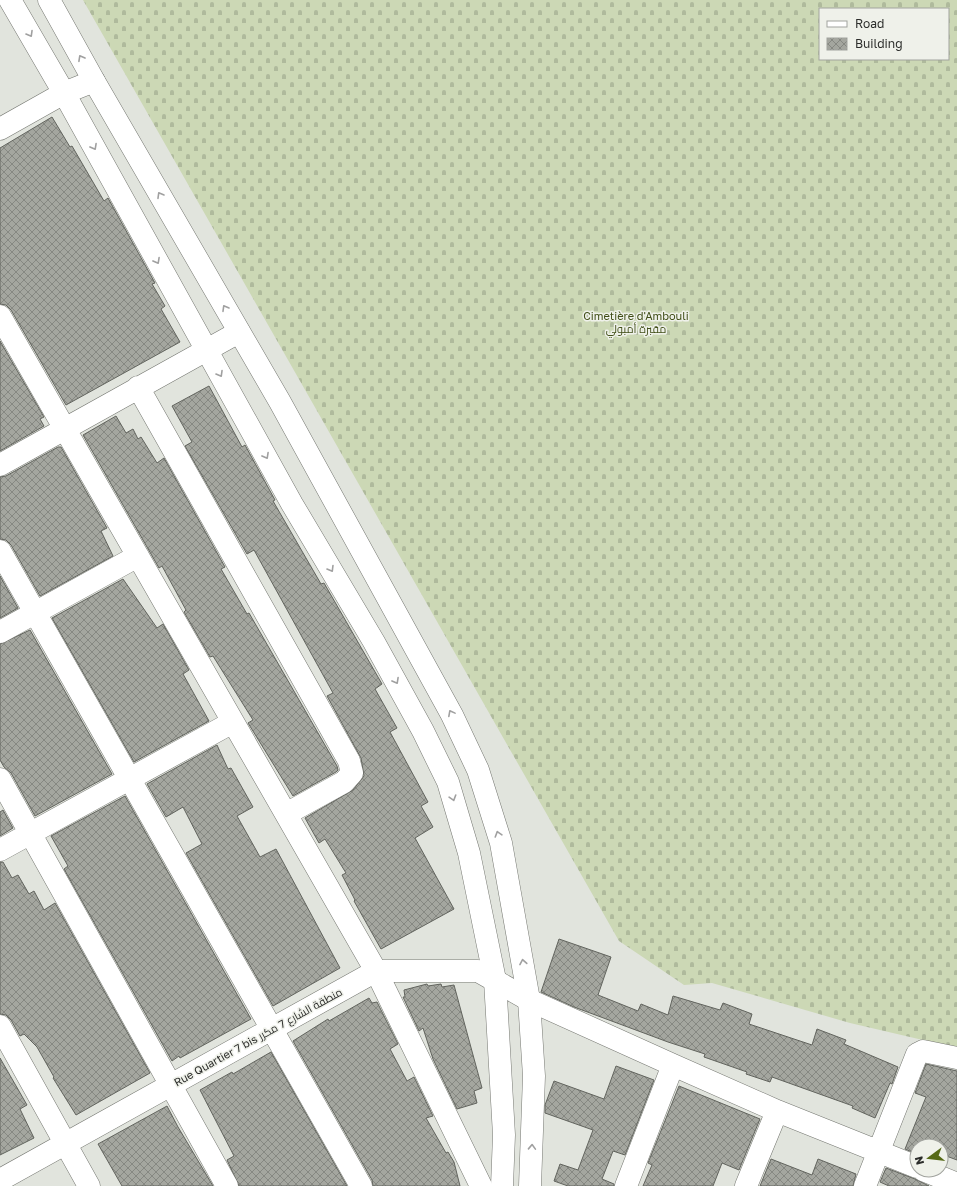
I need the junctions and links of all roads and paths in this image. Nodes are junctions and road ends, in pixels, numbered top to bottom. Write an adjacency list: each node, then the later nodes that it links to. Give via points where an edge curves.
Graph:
1 (10, 0): 4 (street, one-way to 4)
2 (49, 0): 3 (street, one-way to 2)
3 (94, 81): 4 (street); 7 (street, one-way to 3)
4 (64, 93): 5 (street); 8 (street, one-way to 8)
5 (0, 129)
6 (0, 316): 10 (street)
7 (239, 332): 8 (street); 24 (street, one-way to 7, via 501,843 478,770 445,702)
8 (206, 350): 9 (street); 23 (street, one-way to 23, via 292,504 374,642 448,782 469,853)
9 (138, 387): 10 (street); 19 (street, via 349,761 352,773 344,782)
10 (64, 428): 11 (street); 13 (street)
11 (0, 465)
12 (0, 551): 14 (street)
13 (138, 556): 14 (street); 16 (street)
14 (35, 612): 15 (street); 18 (street)
15 (0, 632)
16 (233, 722): 18 (street); 19 (street)
17 (0, 778): 20 (street)
18 (129, 779): 20 (street); 26 (street)
19 (286, 814): 22 (street)
20 (30, 833): 21 (street); 29 (street)
21 (0, 850)
22 (376, 971): 23 (street, Rue Quartier 7 bis منطقة الشارع 7 مكرر, via 478,971); 26 (street, Rue Quartier 7 bis منطقة الشارع 7 مكرر); 40 (street)
23 (495, 980): 24 (street, Rue Quartier 7 bis منطقة الشارع 7 مكرر); 41 (street, via 504,1135)
24 (529, 1000): 28 (street, Rue Quartier 7 bis منطقة الشارع 7 مكرر); 42 (street, one-way to 24, via 534,1076)
25 (0, 1026): 31 (street)
26 (272, 1029): 29 (street, Rue Quartier 7 bis منطقة الشارع 7 مكرر); 39 (street)
27 (957, 1058): 32 (street, via 923,1051 917,1054)
28 (673, 1065): 30 (street, Rue Quartier 7 bis منطقة الشارع 7 مكرر); 43 (street)
29 (171, 1085): 31 (street, Rue Quartier 7 bis منطقة الشارع 7 مكرر); 38 (street)
30 (778, 1111): 32 (street, Rue Quartier 7 bis منطقة الشارع 7 مكرر); 44 (street)
31 (66, 1144): 35 (street, Rue Quartier 7 bis منطقة الشارع 7 مكرر); 37 (street)
32 (880, 1152): 33 (street, Rue Quartier 7 bis منطقة الشارع 7 مكرر); 45 (street)
33 (909, 1164)
34 (943, 1178): 36 (street)
35 (0, 1180)
36 (957, 1184)
37 (89, 1186)
38 (227, 1186)
39 (361, 1186)
40 (481, 1186)
41 (502, 1186)
42 (530, 1186)
43 (626, 1186)
44 (746, 1186)
45 (865, 1186)

